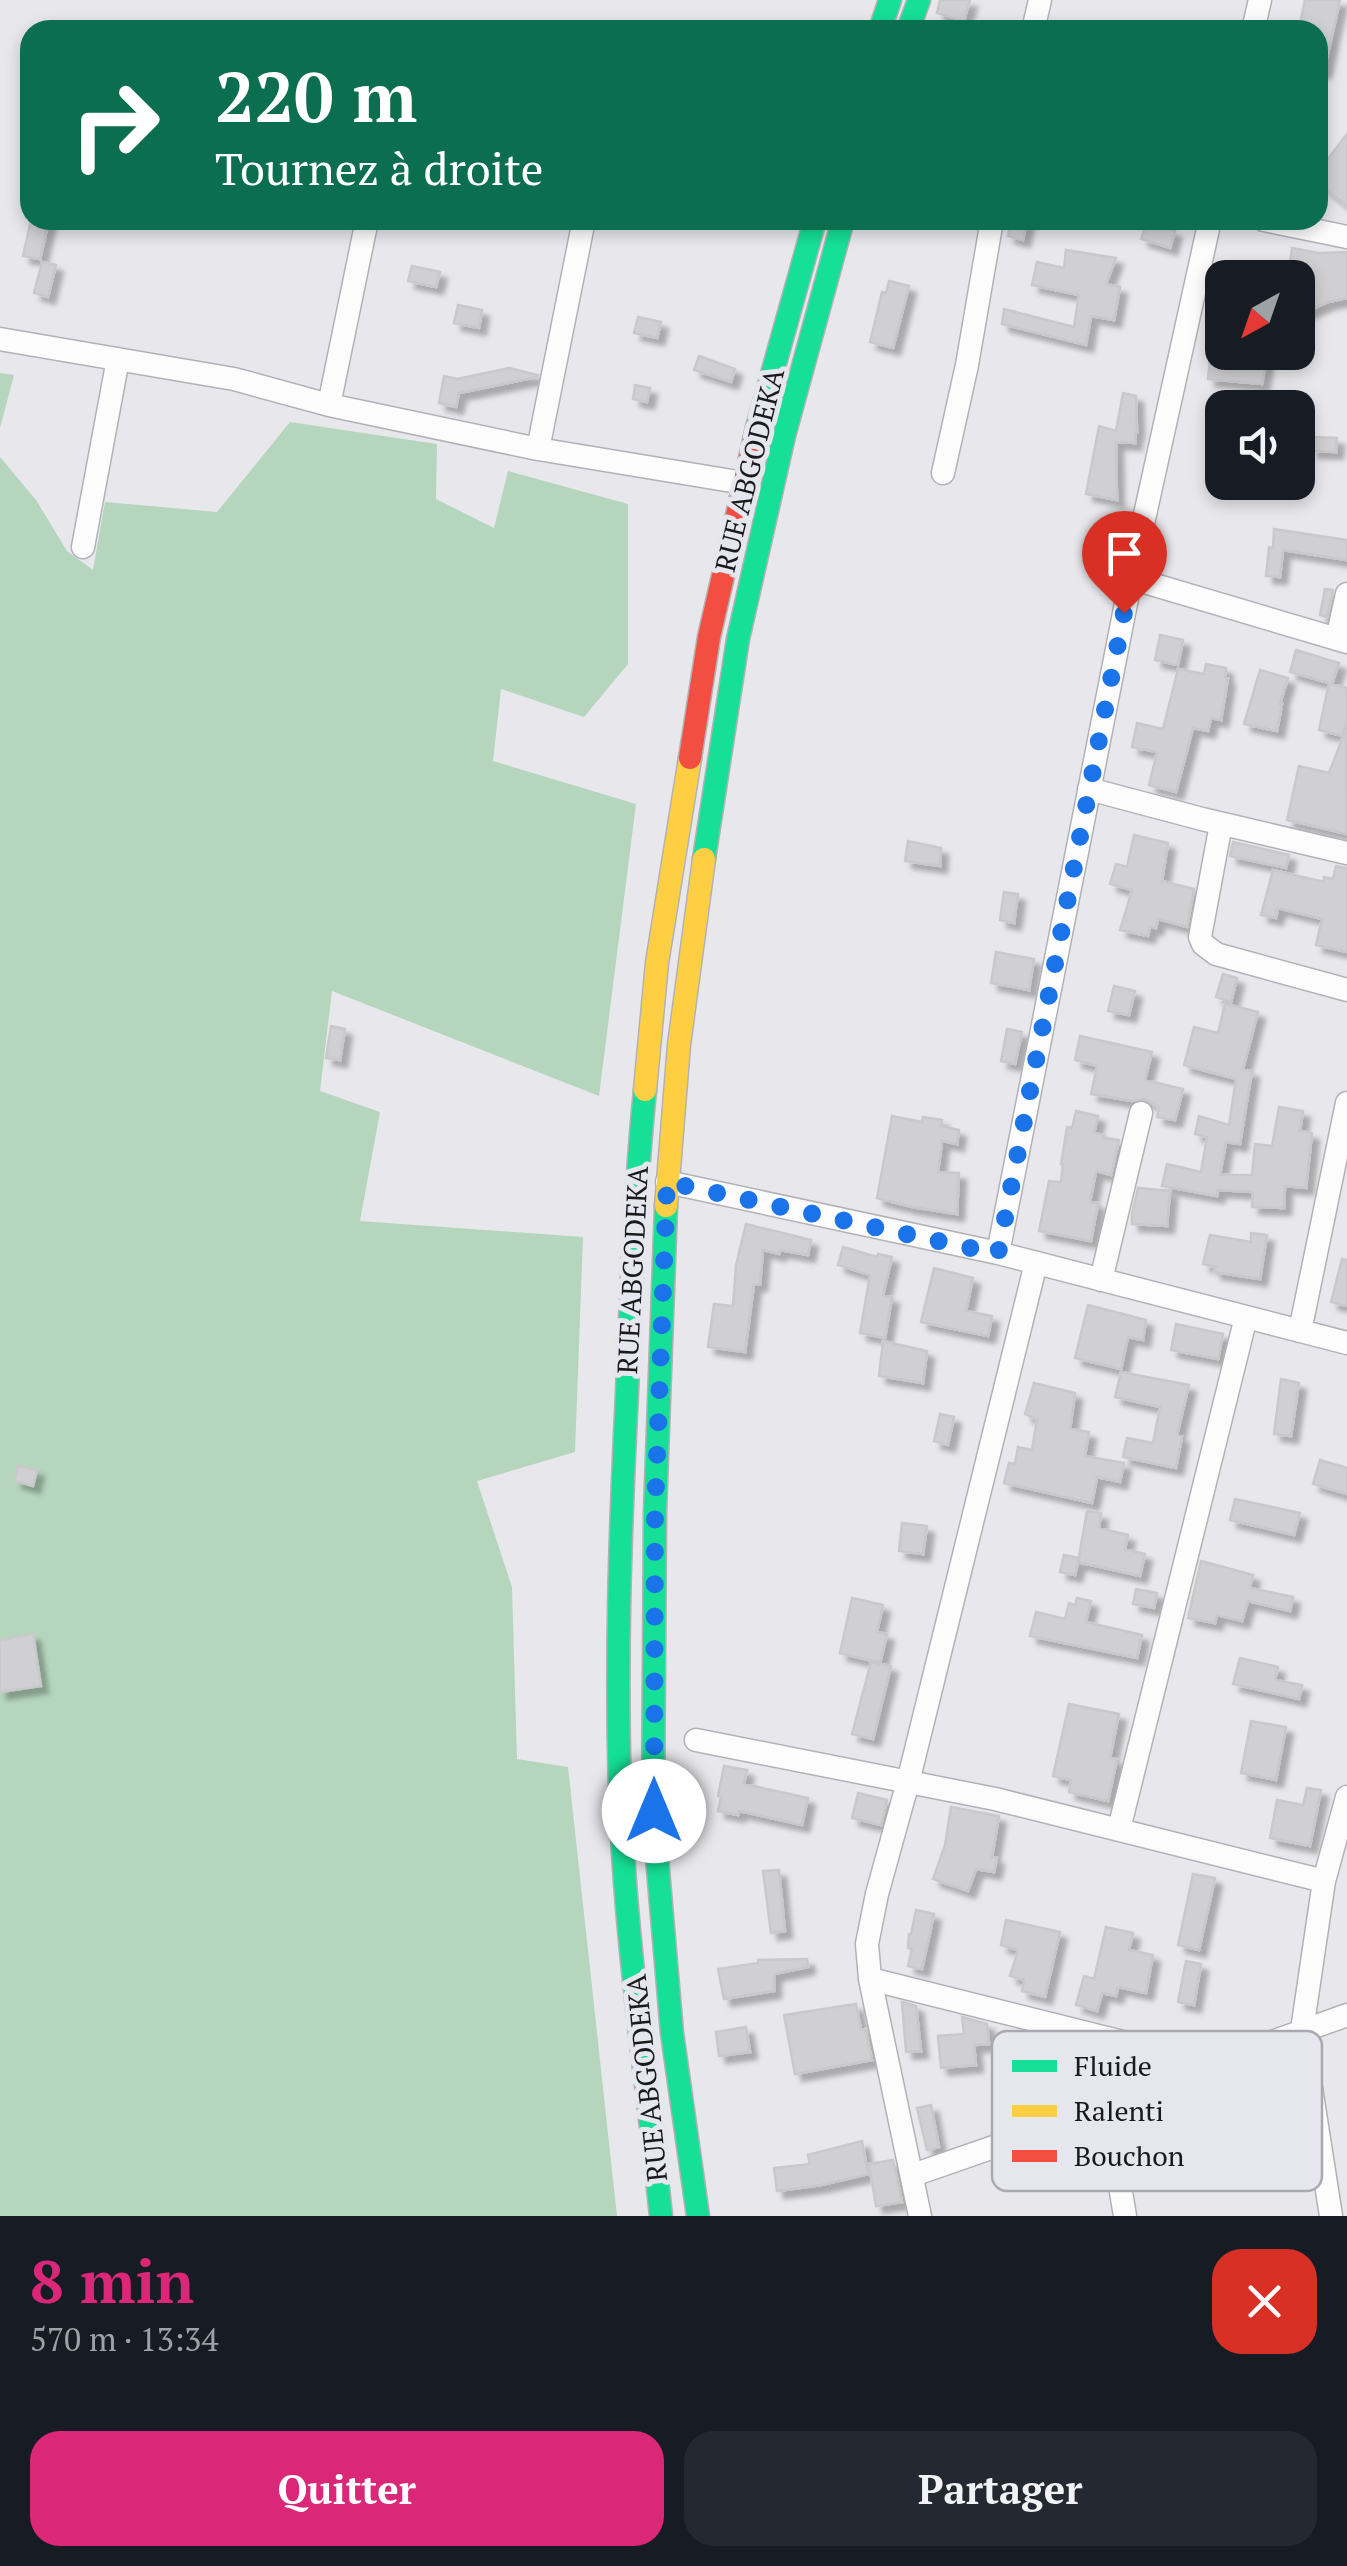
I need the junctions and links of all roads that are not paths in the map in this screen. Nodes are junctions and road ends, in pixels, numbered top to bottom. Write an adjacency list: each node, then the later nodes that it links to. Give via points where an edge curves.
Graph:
1 (364, 230): 11 (street)
2 (582, 230): 12 (street)
3 (812, 230): 14 (main road, RUE ABGODEKA)
4 (839, 230): 25 (main road, RUE ABGODEKA, via 738,639 689,960)
5 (990, 230): 13 (street)
6 (1208, 230): 16 (street)
7 (1316, 230): 8 (street)
8 (1347, 236)
9 (0, 339): 10 (street)
10 (118, 359): 11 (street, via 234,379); 15 (street)
11 (329, 406): 12 (street)
12 (538, 450): 14 (street)
13 (944, 473)
14 (744, 482): 45 (main road, RUE ABGODEKA, via 709,636 662,925 636,1186 621,1516 620,1744 634,1966)
15 (83, 547)
16 (1131, 578): 18 (street); 19 (street)
17 (1347, 594): 18 (street)
18 (1342, 640)
19 (1088, 789): 20 (street); 26 (street)
20 (1221, 824): 21 (street); 22 (street, via 1203,944 1216,954)
21 (1347, 854)
22 (1347, 990)
23 (1347, 1102): 30 (street)
24 (1141, 1114): 28 (street)
25 (667, 1182): 26 (street); 46 (main road, RUE ABGODEKA, via 655,1512 654,1811 660,1925)
26 (998, 1254): 27 (street)
27 (1036, 1263): 28 (street); 33 (street)
28 (1101, 1280): 29 (street)
29 (1246, 1317): 30 (street); 35 (street)
30 (1300, 1331): 31 (street)
31 (1347, 1343)
32 (696, 1740): 33 (street)
33 (908, 1782): 35 (street); 37 (street, via 877,1894)
34 (1347, 1797): 36 (street)
35 (1120, 1828): 36 (street)
36 (1324, 1881): 39 (street)
37 (870, 1979): 40 (street); 43 (street)
38 (1347, 2016): 39 (street)
39 (1302, 2030)
40 (1075, 2031)
41 (992, 2148): 43 (street)
42 (1322, 2158): 49 (street)
43 (913, 2176): 47 (street)
44 (1120, 2191): 48 (street)
45 (661, 2216)
46 (698, 2216)
47 (920, 2216)
48 (1124, 2216)
49 (1331, 2216)

